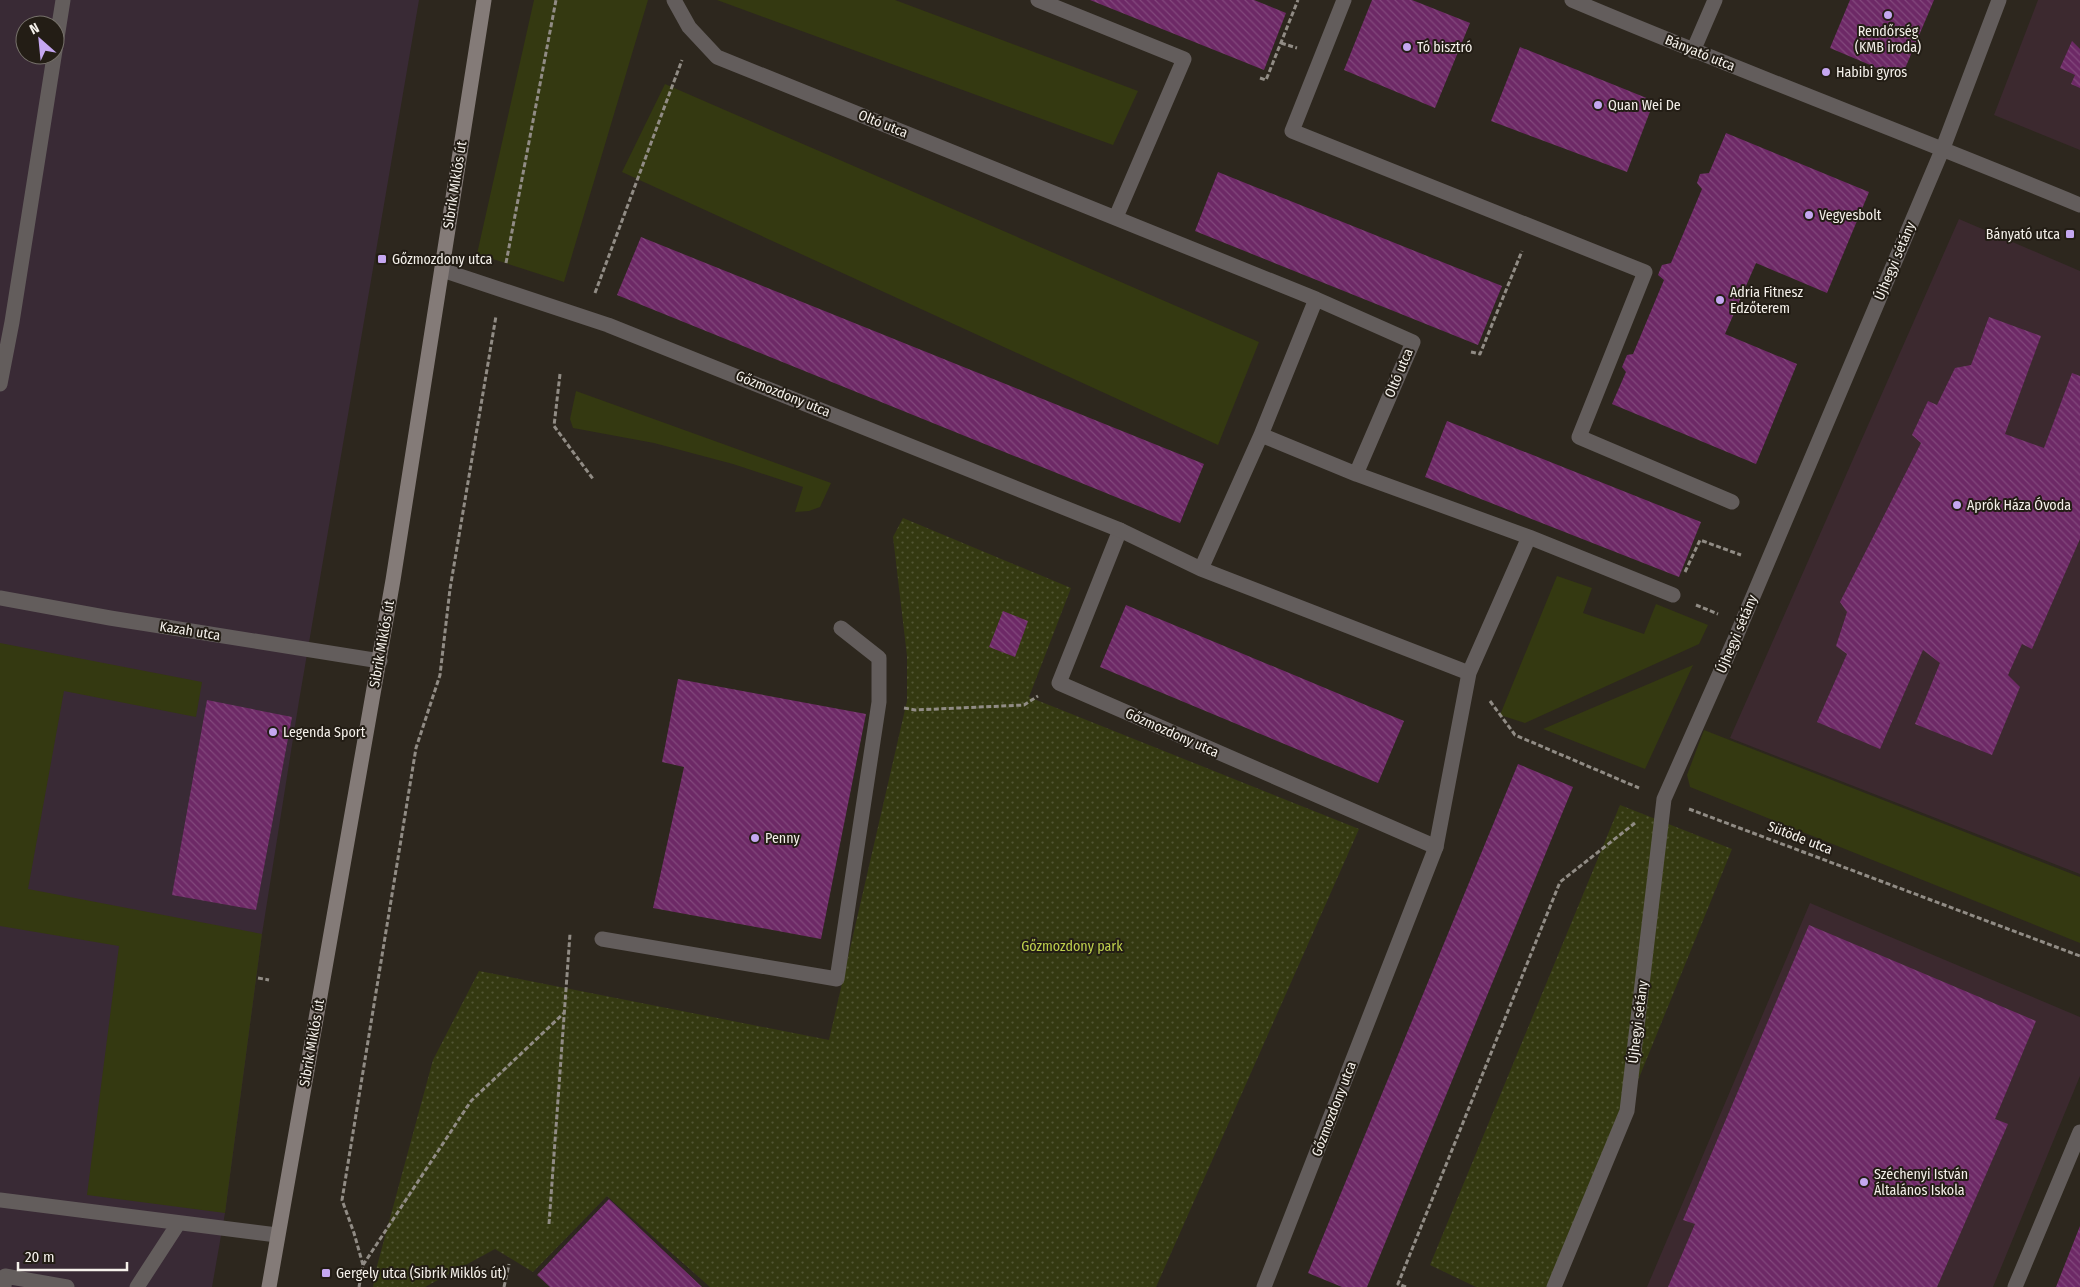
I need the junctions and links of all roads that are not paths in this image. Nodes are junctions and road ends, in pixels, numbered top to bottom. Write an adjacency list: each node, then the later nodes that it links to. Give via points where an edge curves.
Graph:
1 (64, 0): 15 (street)
2 (484, 0): 13 (street, Sibrik Miklós út)
3 (674, 0): 12 (street, Oltó utca, via 693,31 717,57)
4 (1038, 0): 12 (street, via 1184,59)
5 (1344, 0): 18 (street, via 1292,131 1645,272 1579,437)
6 (1572, 0): 9 (street, Bányató utca)
7 (1714, 0): 9 (street)
8 (1999, 0): 10 (street, Újhegyi sétány)
9 (1693, 51): 10 (street, Bányató utca)
10 (1943, 148): 11 (street, Bányató utca); 38 (street, Újhegyi sétány, via 1742,624 1664,799 1627,1111)
11 (2080, 205)
12 (1116, 217): 14 (street, Oltó utca)
13 (442, 270): 19 (street, Gőzmozdony utca, via 586,317); 25 (street, Sibrik Miklós út)
14 (1316, 299): 16 (street); 17 (street, Oltó utca, via 1413,342)
15 (0, 384)
16 (1261, 435): 17 (street); 21 (street)
17 (1356, 474): 20 (street)
18 (1732, 502)
19 (1120, 530): 21 (street, Gőzmozdony utca); 27 (street, Gőzmozdony utca, via 1059,683)
20 (1529, 536): 22 (street); 26 (street)
21 (1201, 569): 26 (street, Gőzmozdony utca)
22 (1673, 595)
23 (0, 598): 25 (street, Kazah utca)
24 (840, 628): 28 (street, via 879,658 879,702 837,979)
25 (380, 661): 32 (street, Sibrik Miklós út)
26 (1469, 673): 27 (street, Gőzmozdony utca)
27 (1436, 847): 37 (street, Gőzmozdony utca)
28 (602, 939)
29 (2080, 1132): 39 (street)
30 (0, 1200): 31 (street)
31 (178, 1224): 32 (street); 35 (street)
32 (277, 1235): 36 (street, Sibrik Miklós út)
33 (3, 1277): 34 (street)
34 (68, 1287)
35 (137, 1287)
36 (269, 1287)
37 (1264, 1287)
38 (1554, 1287)
39 (2015, 1287)

